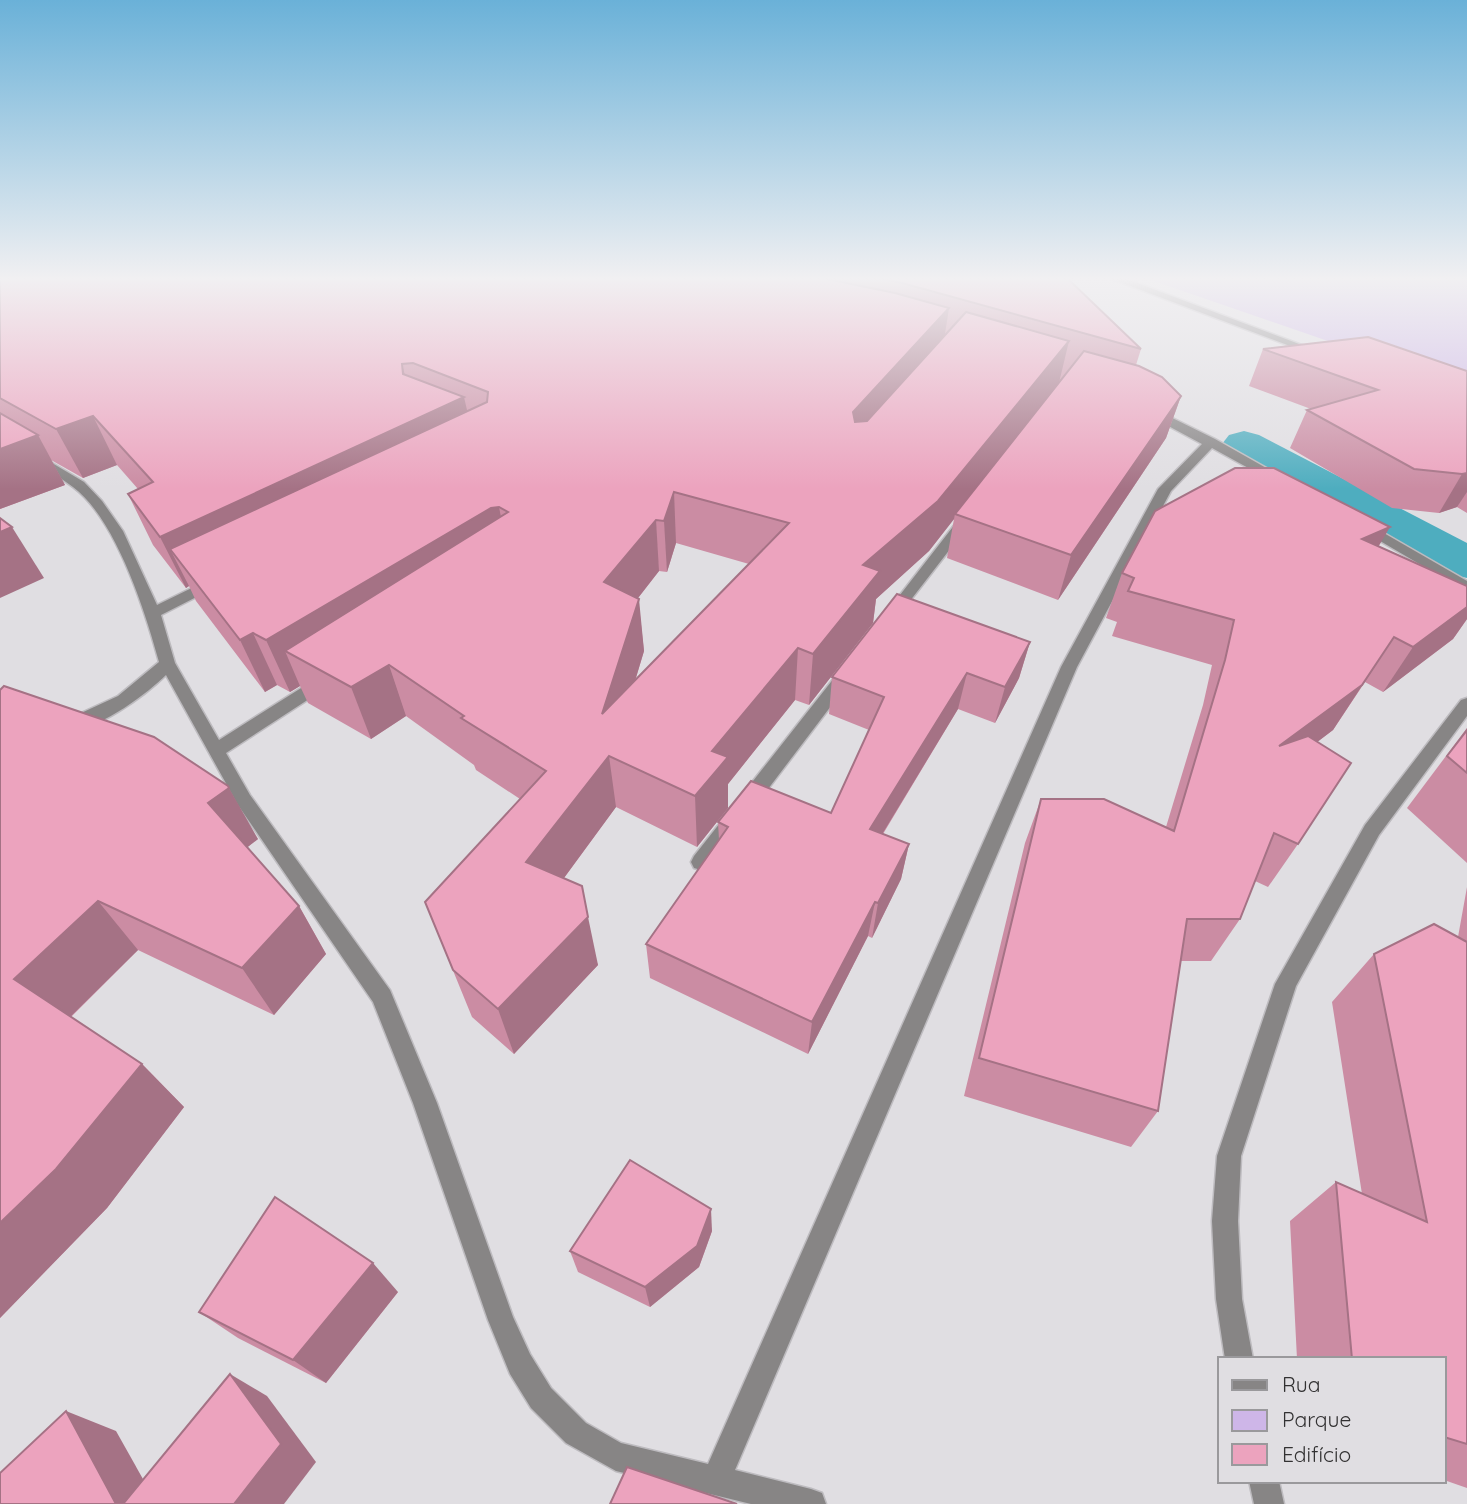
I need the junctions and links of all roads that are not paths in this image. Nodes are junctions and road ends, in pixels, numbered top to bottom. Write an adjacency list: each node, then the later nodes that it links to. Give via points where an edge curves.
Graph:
1 (1308, 348): 2 (street)
2 (1332, 357)
3 (1131, 403): 5 (street)
4 (0, 436): 11 (street, via 79,485 97,504 116,531)
5 (1211, 442): 6 (street); 23 (street, via 1165,489 1069,667)
6 (1289, 485)
7 (970, 514): 12 (street)
8 (1345, 516): 10 (street)
9 (225, 578): 11 (street)
10 (1467, 587)
11 (153, 613): 13 (street)
12 (877, 634)
13 (167, 663): 17 (street, via 126,701 100,715 61,725); 18 (street)
14 (852, 666): 21 (street)
15 (333, 676): 18 (street)
16 (1467, 704): 22 (street, via 1372,830 1286,984 1229,1156 1225,1221 1229,1299)
17 (91, 737)
18 (217, 750): 20 (street)
19 (218, 789): 20 (street)
20 (244, 800): 23 (street, via 382,996 501,1320 541,1398 576,1433 615,1456)
21 (701, 862)
22 (1239, 1357)
23 (716, 1480): 25 (street)
24 (1264, 1483): 26 (street)
25 (811, 1504)
26 (1269, 1504)

